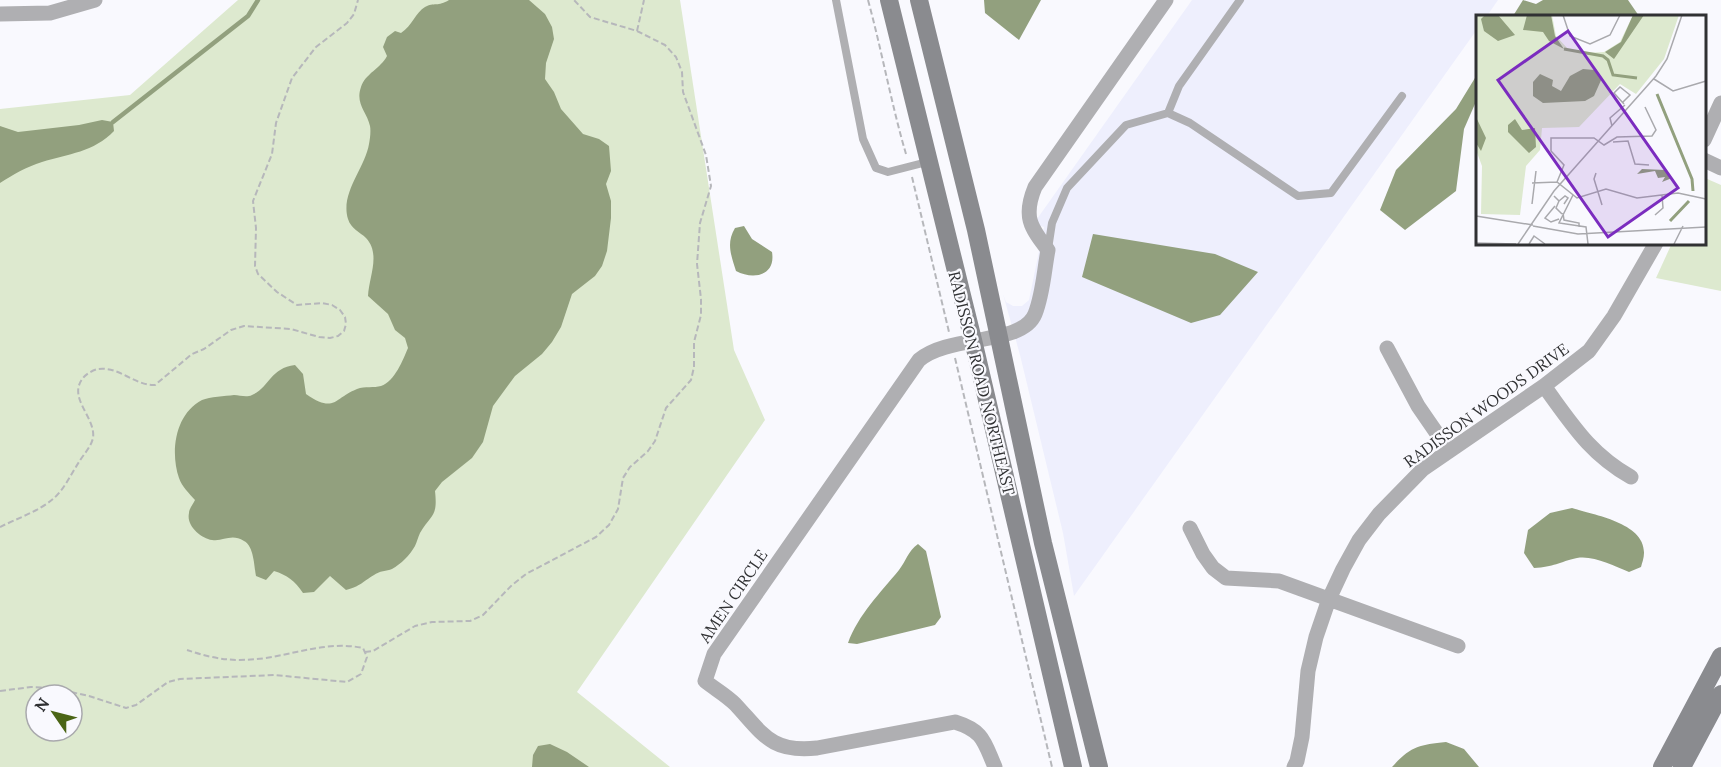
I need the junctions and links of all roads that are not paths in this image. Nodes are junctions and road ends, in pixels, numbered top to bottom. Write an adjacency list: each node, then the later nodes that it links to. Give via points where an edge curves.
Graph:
1 (95, 0): 7 (street, via 50,13)
2 (836, 0): 13 (lane, via 863,139 876,168 888,172)
3 (888, 0): 13 (main road, RADISSON ROAD NORTHEAST)
4 (919, 0): 17 (main road, RADISSON ROAD NORTHEAST)
5 (1166, 0): 16 (street, via 1035,187 1028,213 1032,229)
6 (1240, 0): 10 (lane, via 1179,86)
7 (0, 14)
8 (1402, 96): 10 (lane, via 1331,193 1298,196 1190,123)
9 (1721, 103): 11 (street)
10 (1168, 113): 16 (lane, via 1126,125 1067,188 1052,224)
11 (1706, 136)
12 (1706, 161): 14 (street)
13 (927, 162): 18 (main road, RADISSON ROAD NORTHEAST)
14 (1721, 168)
15 (1655, 244): 20 (street, RADISSON WOODS DRIVE, via 1589,351)
16 (1048, 250): 17 (street, via 1040,299 1029,324)
17 (998, 336): 18 (street); 30 (main road, RADISSON ROAD NORTHEAST, via 1043,543)
18 (973, 340): 28 (street, AMEN CIRCLE, via 928,353 910,372 714,654 705,681 779,746 817,748 955,722 980,734); 29 (main road, RADISSON ROAD NORTHEAST)
19 (1387, 348): 21 (street, via 1418,406)
20 (1544, 386): 21 (street, RADISSON WOODS DRIVE); 22 (street, via 1587,445)
21 (1449, 451): 24 (street, RADISSON WOODS DRIVE, via 1422,469 1379,514 1359,540)
22 (1631, 477)
23 (1190, 528): 24 (street, via 1213,568 1226,578 1280,581)
24 (1329, 599): 25 (street); 31 (street, RADISSON WOODS DRIVE, via 1308,671 1302,737)
25 (1458, 646)
26 (1721, 656): 32 (main road)
27 (1721, 694): 33 (main road)
28 (995, 767)
29 (1073, 767)
30 (1099, 767)
31 (1294, 767)
32 (1662, 767)
33 (1682, 767)

